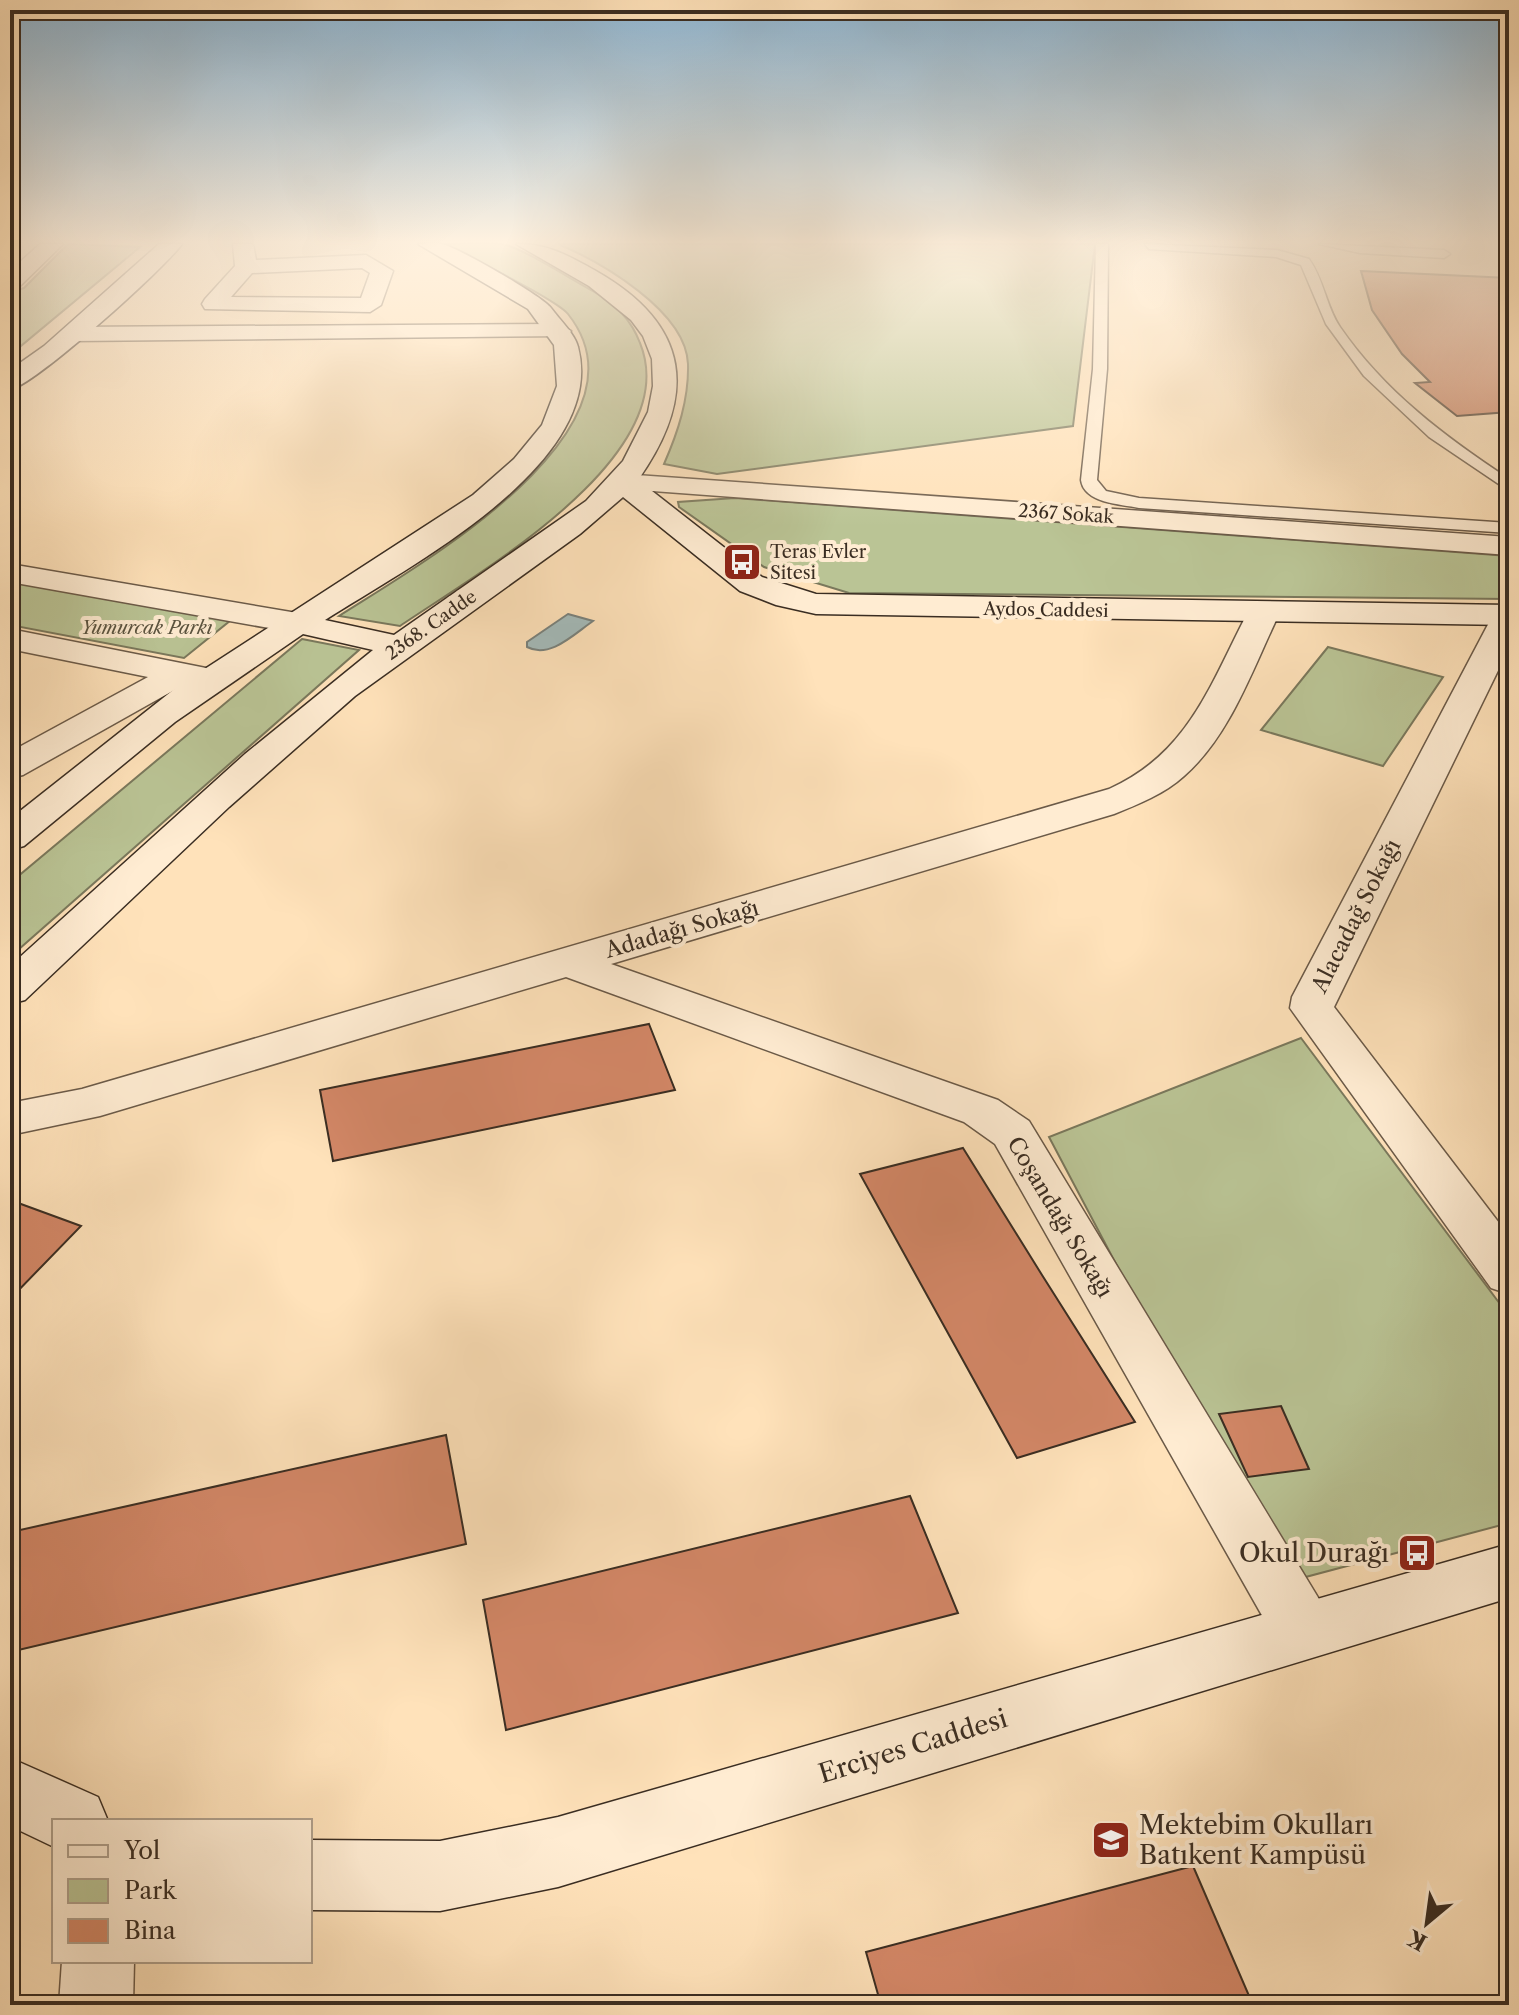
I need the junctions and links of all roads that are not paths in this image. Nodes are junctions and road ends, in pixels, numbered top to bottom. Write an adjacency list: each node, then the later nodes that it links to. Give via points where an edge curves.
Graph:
1 (68, 338): 6 (street)
2 (561, 338): 14 (street, via 569,366 568,397 550,431 516,473 474,512)
3 (655, 338): 7 (street, 2368. Cadde, via 666,366 662,405)
4 (1100, 338): 9 (lane, via 1089,480 1101,495 1139,503)
5 (1343, 338): 8 (lane, via 1398,404 1445,445)
6 (10, 382)
7 (622, 482): 10 (street, 2367 Sokak); 12 (street, Aydos Caddesi, via 751,584 816,604); 16 (street, 2368. Cadde, via 560,535)
8 (1509, 486)
9 (1509, 528)
10 (1509, 546)
11 (10, 573): 14 (street)
12 (1264, 612): 13 (street, Aydos Caddesi); 20 (street, Adadağı Sokağı, via 1182,759 1132,793)
13 (1509, 615): 23 (street, Alacadağ Sokağı, via 1312,1008)
14 (297, 623): 16 (street); 17 (street)
15 (16, 644): 17 (street)
16 (398, 646): 21 (street, 2368. Cadde, via 287,737)
17 (196, 676): 18 (street); 19 (street)
18 (10, 767)
19 (10, 838)
20 (567, 963): 22 (street, Adadağı Sokağı, via 83,1105); 25 (street, Coşandağı Sokağı, via 1000,1121 1012,1133)
21 (10, 990)
22 (10, 1119)
23 (1509, 1274)
24 (1509, 1571): 25 (street, Erciyes Caddesi)
25 (1303, 1629): 28 (street, Erciyes Caddesi, via 558,1852 440,1876)
26 (10, 1791): 27 (street)
27 (70, 1819)
28 (312, 1875)
29 (98, 1963): 30 (street)
30 (96, 2005)

